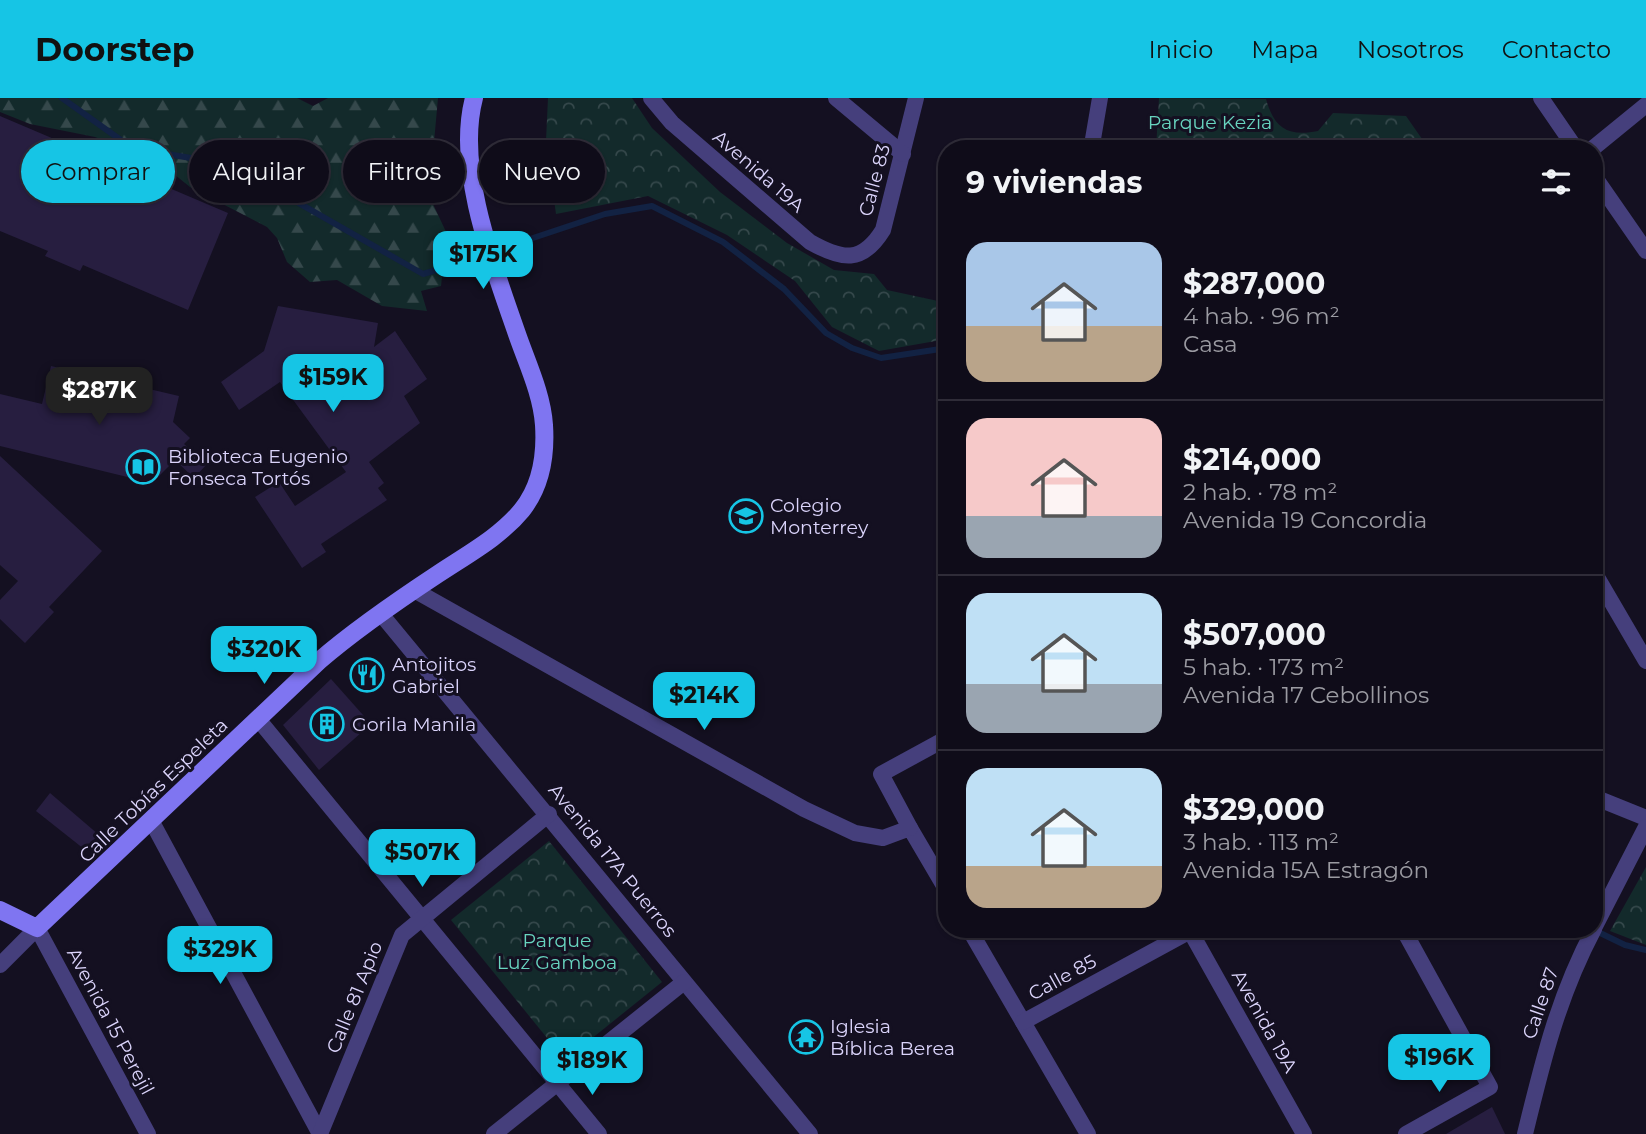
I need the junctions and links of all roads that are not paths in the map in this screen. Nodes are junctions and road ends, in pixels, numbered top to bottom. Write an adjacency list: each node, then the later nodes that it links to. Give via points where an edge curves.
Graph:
1 (474, 98): 16 (street, Calle Tobías Espeleta, via 470,113 474,193 536,386 544,424 543,463 535,492 503,531)
2 (650, 98): 14 (street, Avenida 19A, via 672,123 810,242)
3 (836, 98): 11 (street)
4 (915, 98): 11 (street, Calle 83)
5 (1100, 98): 8 (street)
6 (1541, 98): 9 (street)
7 (1646, 105): 10 (street)
8 (1093, 139)
9 (1570, 140)
10 (1603, 140)
11 (903, 154): 14 (street, Calle 83, via 883,230 864,253)
12 (1603, 189): 13 (street)
13 (1646, 251)
14 (852, 257)
15 (1603, 587): 18 (street)
16 (414, 590): 17 (street, Calle Tobías Espeleta); 26 (street, via 814,814 855,833 883,838)
17 (381, 614): 19 (street, Calle Tobías Espeleta, via 318,661); 22 (street, Avenida 17A Puerros)
18 (1646, 661)
19 (258, 719): 24 (street, Calle Tobías Espeleta); 30 (street)
20 (938, 743): 26 (street, via 881,774)
21 (1603, 801): 23 (street)
22 (550, 814): 30 (street, Calle 81 Apio); 38 (street, Avenida 17A Puerros)
23 (1646, 818)
24 (152, 822): 31 (street, Calle Tobías Espeleta); 42 (street)
25 (1646, 827): 29 (street, Calle 87)
26 (910, 828): 27 (street)
27 (938, 876)
28 (0, 909): 31 (street)
29 (1603, 910)
30 (422, 917): 40 (street); 42 (street, Calle 81 Apio, via 402,935)
31 (37, 928): 37 (street); 41 (street, Avenida 15 Perejil)
32 (974, 938): 39 (street)
33 (1176, 938): 39 (street, Calle 85)
34 (1195, 938): 47 (street, Avenida 19A)
35 (1408, 938): 48 (street, via 1490,1087)
36 (1589, 938): 49 (street, Calle 87, via 1552,1024)
37 (0, 965)
38 (684, 982): 40 (street); 45 (street, Avenida 17A Puerros)
39 (1023, 1022): 46 (street)
40 (557, 1084): 43 (street); 44 (street)
41 (148, 1134)
42 (320, 1134)
43 (494, 1134)
44 (599, 1134)
45 (810, 1134)
46 (1088, 1134)
47 (1304, 1134)
48 (1406, 1134)
49 (1525, 1134)

